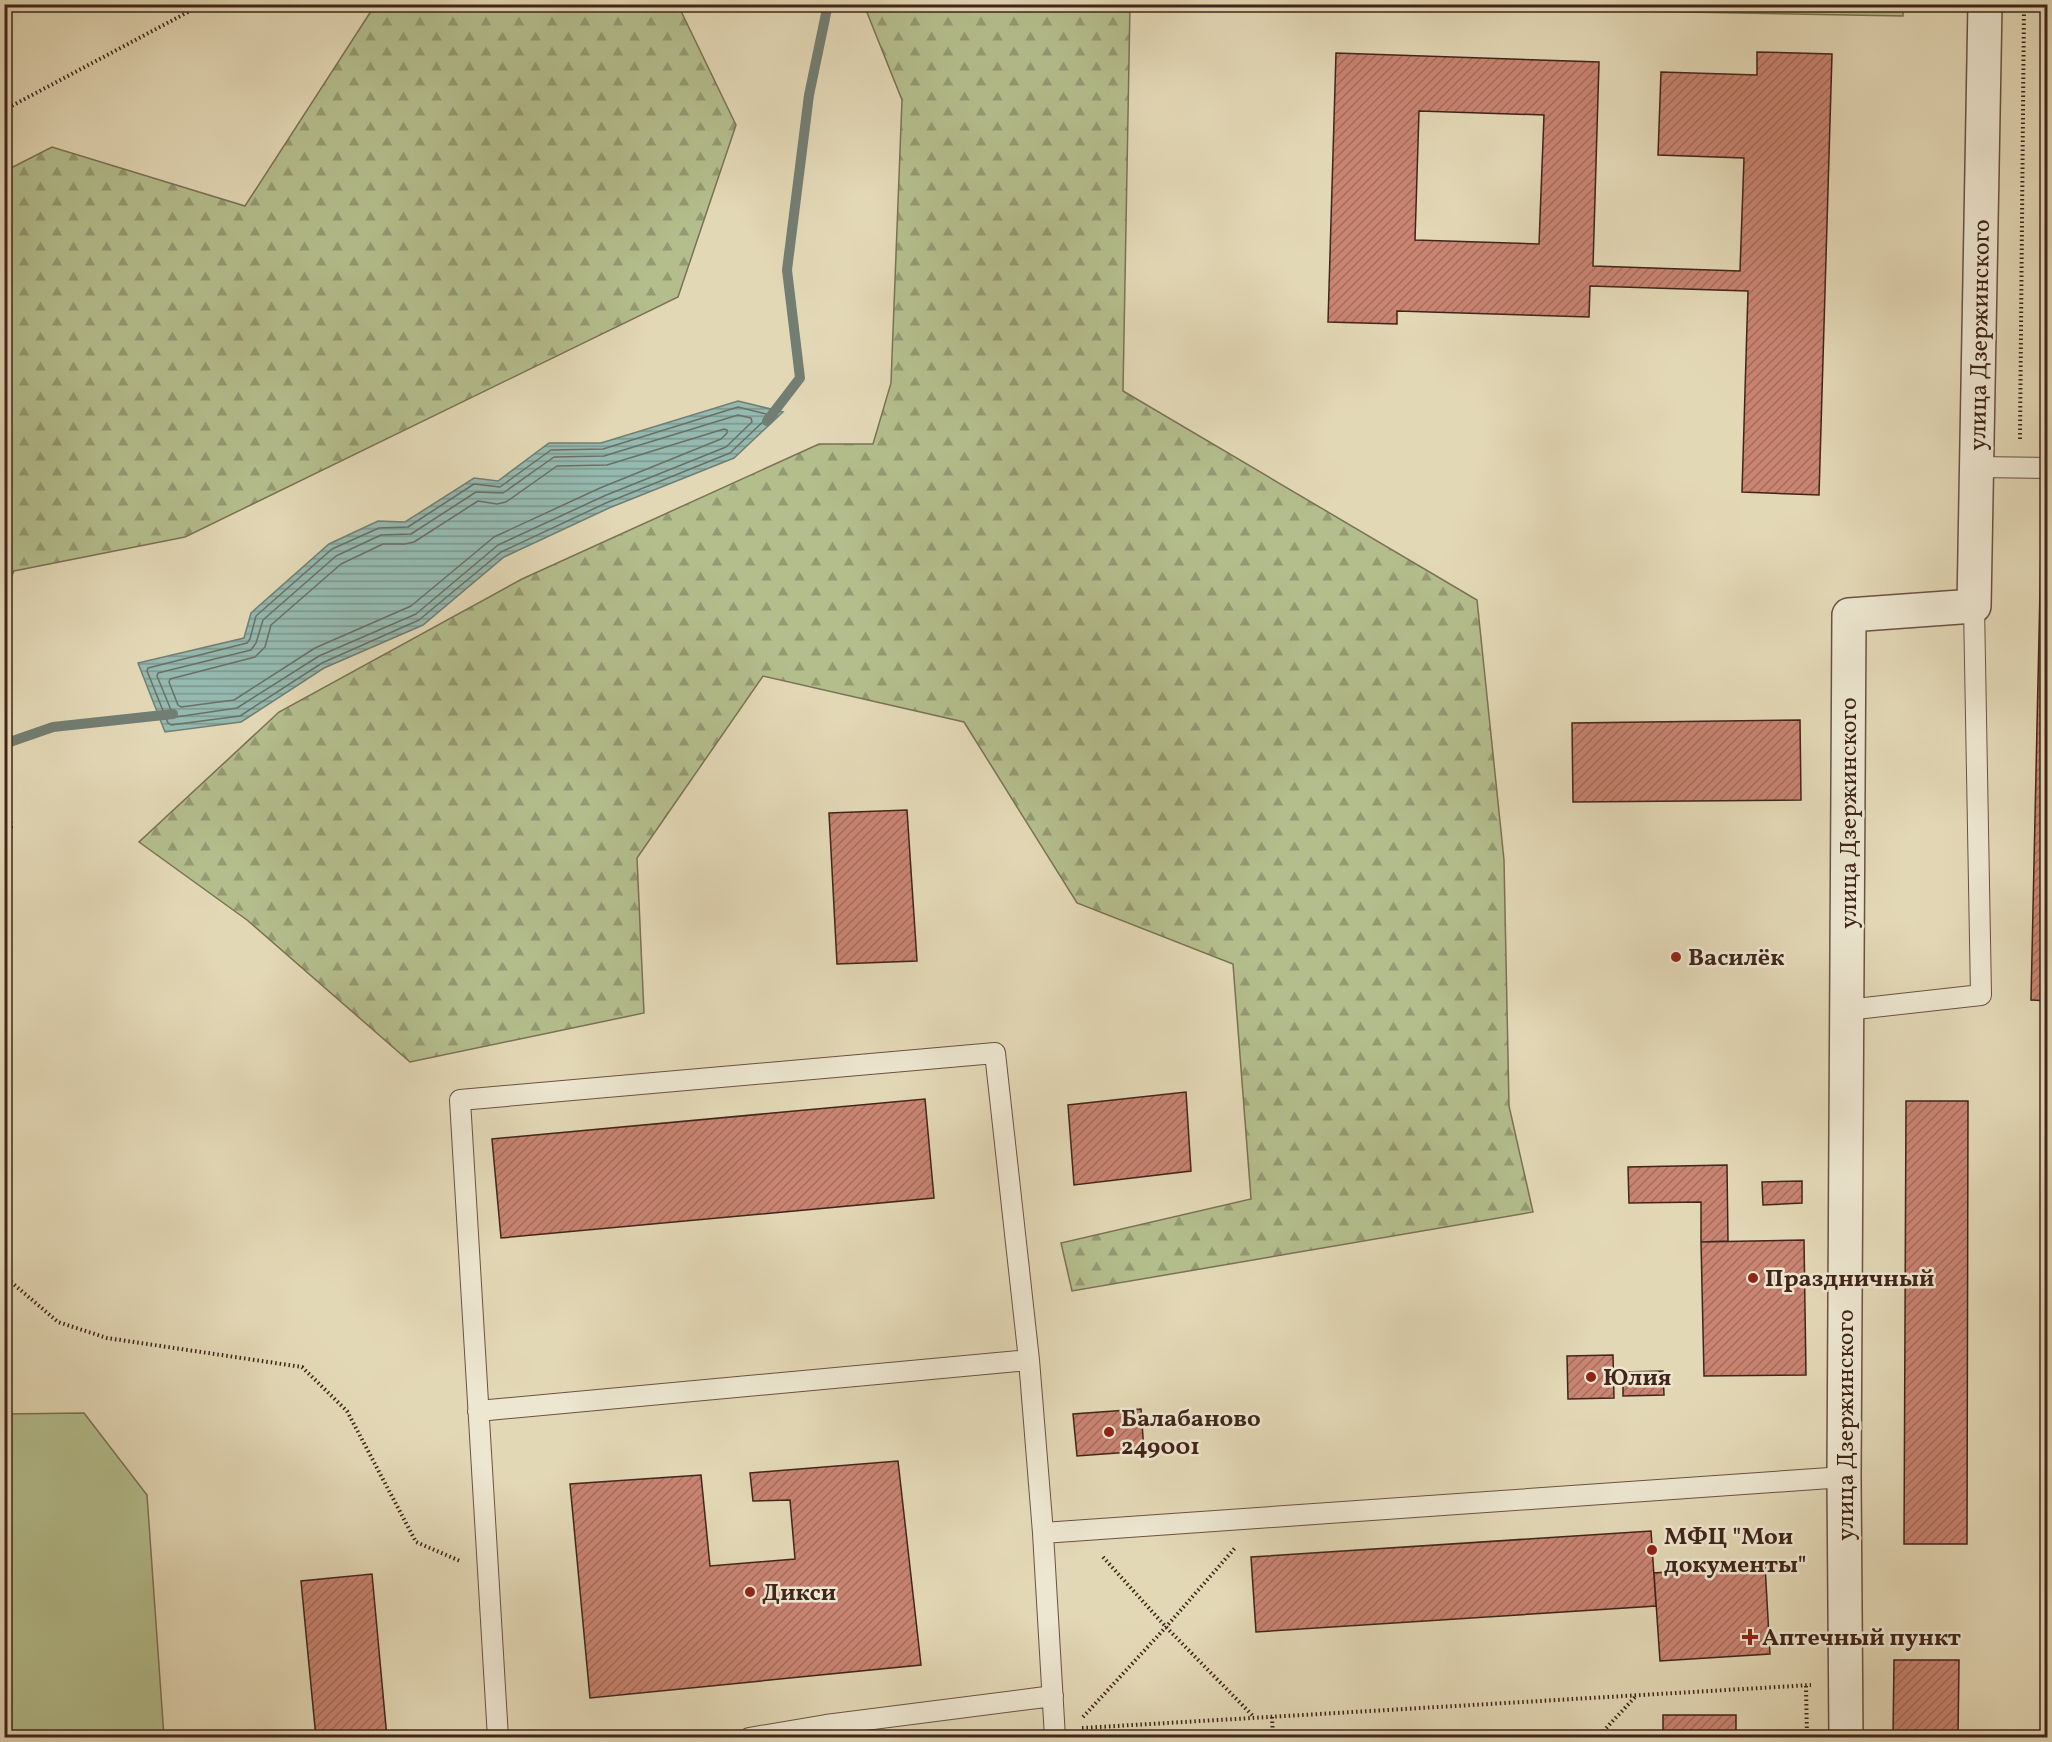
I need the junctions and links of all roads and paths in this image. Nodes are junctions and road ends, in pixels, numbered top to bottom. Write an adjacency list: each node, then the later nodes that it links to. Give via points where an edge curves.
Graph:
1 (203, 4): 4 (path)
2 (1985, 4): 5 (street, улица Дзержинского)
3 (2024, 4): 6 (path)
4 (4, 110)
5 (1976, 467): 6 (lane); 8 (street, улица Дзержинского)
6 (2020, 468): 7 (lane)
7 (2048, 468)
8 (1974, 606): 11 (street, улица Дзержинского, via 1849,615); 11 (lane, via 1981,995)
9 (4, 759): 10 (path, via 11,827)
10 (4, 846)
11 (1847, 1010): 15 (street, улица Дзержинского)
12 (4, 1276): 19 (path, via 58,1322 107,1338 302,1366 347,1411 416,1542)
13 (1029, 1360): 14 (lane); 14 (lane, via 995,1053 460,1100); 18 (lane)
14 (478, 1411): 19 (lane)
15 (1844, 1477): 16 (lane); 21 (street, улица Дзержинского)
16 (1261, 1518): 17 (lane); 20 (path)
17 (1079, 1531): 18 (lane); 20 (path)
18 (1044, 1533): 24 (lane)
19 (488, 1574): 28 (lane)
20 (1166, 1627): 26 (path); 27 (path)
21 (1846, 1683): 22 (path); 33 (street, улица Дзержинского)
22 (1806, 1686): 23 (path); 32 (path)
23 (1637, 1695): 25 (path); 31 (path)
24 (1053, 1696): 27 (lane); 29 (lane)
25 (1272, 1717): 26 (path); 30 (path)
26 (1255, 1718): 27 (path)
27 (1061, 1732)
28 (498, 1737)
29 (749, 1737)
30 (1273, 1737)
31 (1597, 1737)
32 (1807, 1737)
33 (1846, 1737)

